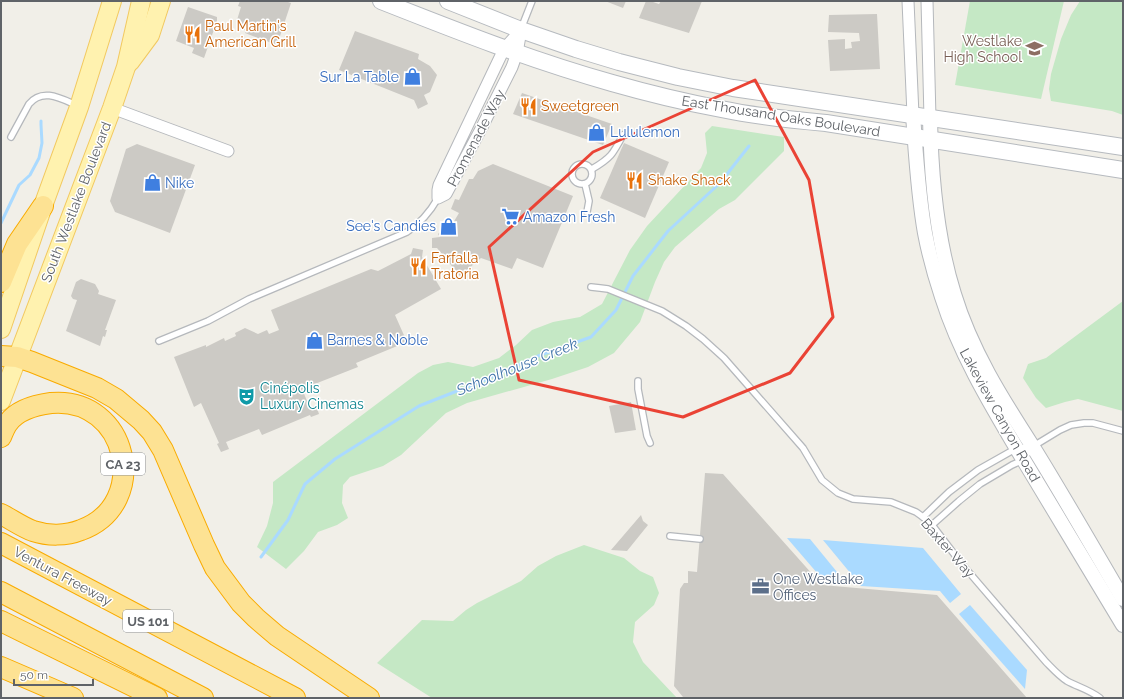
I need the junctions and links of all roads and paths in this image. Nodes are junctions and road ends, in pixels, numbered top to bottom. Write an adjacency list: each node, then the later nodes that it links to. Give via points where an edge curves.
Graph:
1 (112, 1): 12 (main road, South Westlake Boulevard)
2 (142, 1): 11 (main road, South Westlake Boulevard)
3 (161, 1): 11 (main road, via 150,35)
4 (381, 1): 10 (main road, East Thousand Oaks Boulevard)
5 (448, 1): 9 (main road, East Thousand Oaks Boulevard)
6 (532, 1): 9 (lane, Promenade Way)
7 (908, 1): 14 (street)
8 (927, 1): 15 (street)
9 (521, 30): 10 (street, Promenade Way); 14 (main road, East Thousand Oaks Boulevard, via 619,62 678,77 733,88)
10 (511, 51): 18 (main road, East Thousand Oaks Boulevard, via 612,83 721,109); 24 (street, Promenade Way, via 439,185); 24 (street, Promenade Way, via 512,68 446,194)
11 (126, 67): 13 (main road, South Westlake Boulevard)
12 (79, 107): 17 (lane, via 51,95 40,96 29,104); 25 (main road, South Westlake Boulevard)
13 (112, 108): 20 (street); 31 (main road, South Westlake Boulevard)
14 (913, 115): 15 (main road, East Thousand Oaks Boulevard); 18 (street, Lakeview Canyon Road)
15 (930, 118): 18 (street, Lakeview Canyon Road); 19 (main road, East Thousand Oaks Boulevard)
16 (623, 135): 21 (lane, via 614,153)
17 (11, 137)
18 (923, 138): 22 (main road, East Thousand Oaks Boulevard); 37 (street, Lakeview Canyon Road, via 947,270 954,295 979,357); 38 (street, Lakeview Canyon Road, via 919,182 925,232 942,298 966,357)
19 (1123, 147)
20 (228, 151)
21 (592, 169): 23 (lane, via 592,178); 23 (lane, via 583,164 573,170 572,176 576,182)
22 (1123, 170)
23 (585, 184): 26 (lane, via 589,201)
24 (438, 198): 30 (lane, via 431,210 407,232 249,299)
25 (43, 206): 27 (highway, via 17,244); 29 (main road, South Westlake Boulevard)
26 (587, 212)
27 (1, 282)
28 (591, 287): 40 (lane, Baxter Way, via 608,289 662,311 703,338 724,358 803,448 822,480 838,493 853,499 891,502)
29 (1, 329)
30 (160, 341)
31 (9, 357): 33 (main road, South Westlake Boulevard); 54 (highway, via 35,363 97,388 116,399 141,420 163,450 216,568 241,603 277,636)
32 (638, 381): 36 (lane)
33 (1, 401)
34 (1123, 431): 37 (lane, via 1084,423 1060,430)
35 (1, 437): 39 (highway, CA 23, via 9,422 18,414 45,404 69,403 95,414 111,429 122,452 124,470 116,502 105,517 76,532 48,534 33,530)
36 (650, 443)
37 (1032, 447): 38 (lane); 38 (lane); 46 (street, Lakeview Canyon Road)
38 (1020, 454): 40 (lane, via 978,470); 41 (lane, via 1010,466 980,484); 48 (street, Lakeview Canyon Road)
39 (1, 514)
40 (922, 517): 41 (lane, Baxter Way)
41 (932, 525): 55 (lane, Baxter Way, via 1046,662 1066,681)
42 (670, 536): 43 (lane)
43 (700, 539)
44 (1, 543): 53 (highway, Ventura Freeway / US 101)
45 (1, 592): 52 (highway)
46 (1123, 598)
47 (1, 621): 51 (highway)
48 (1123, 625)
49 (1, 667): 50 (highway)
50 (73, 698)
51 (157, 698)
52 (203, 698)
53 (295, 698)
54 (369, 698)
55 (1100, 698)

